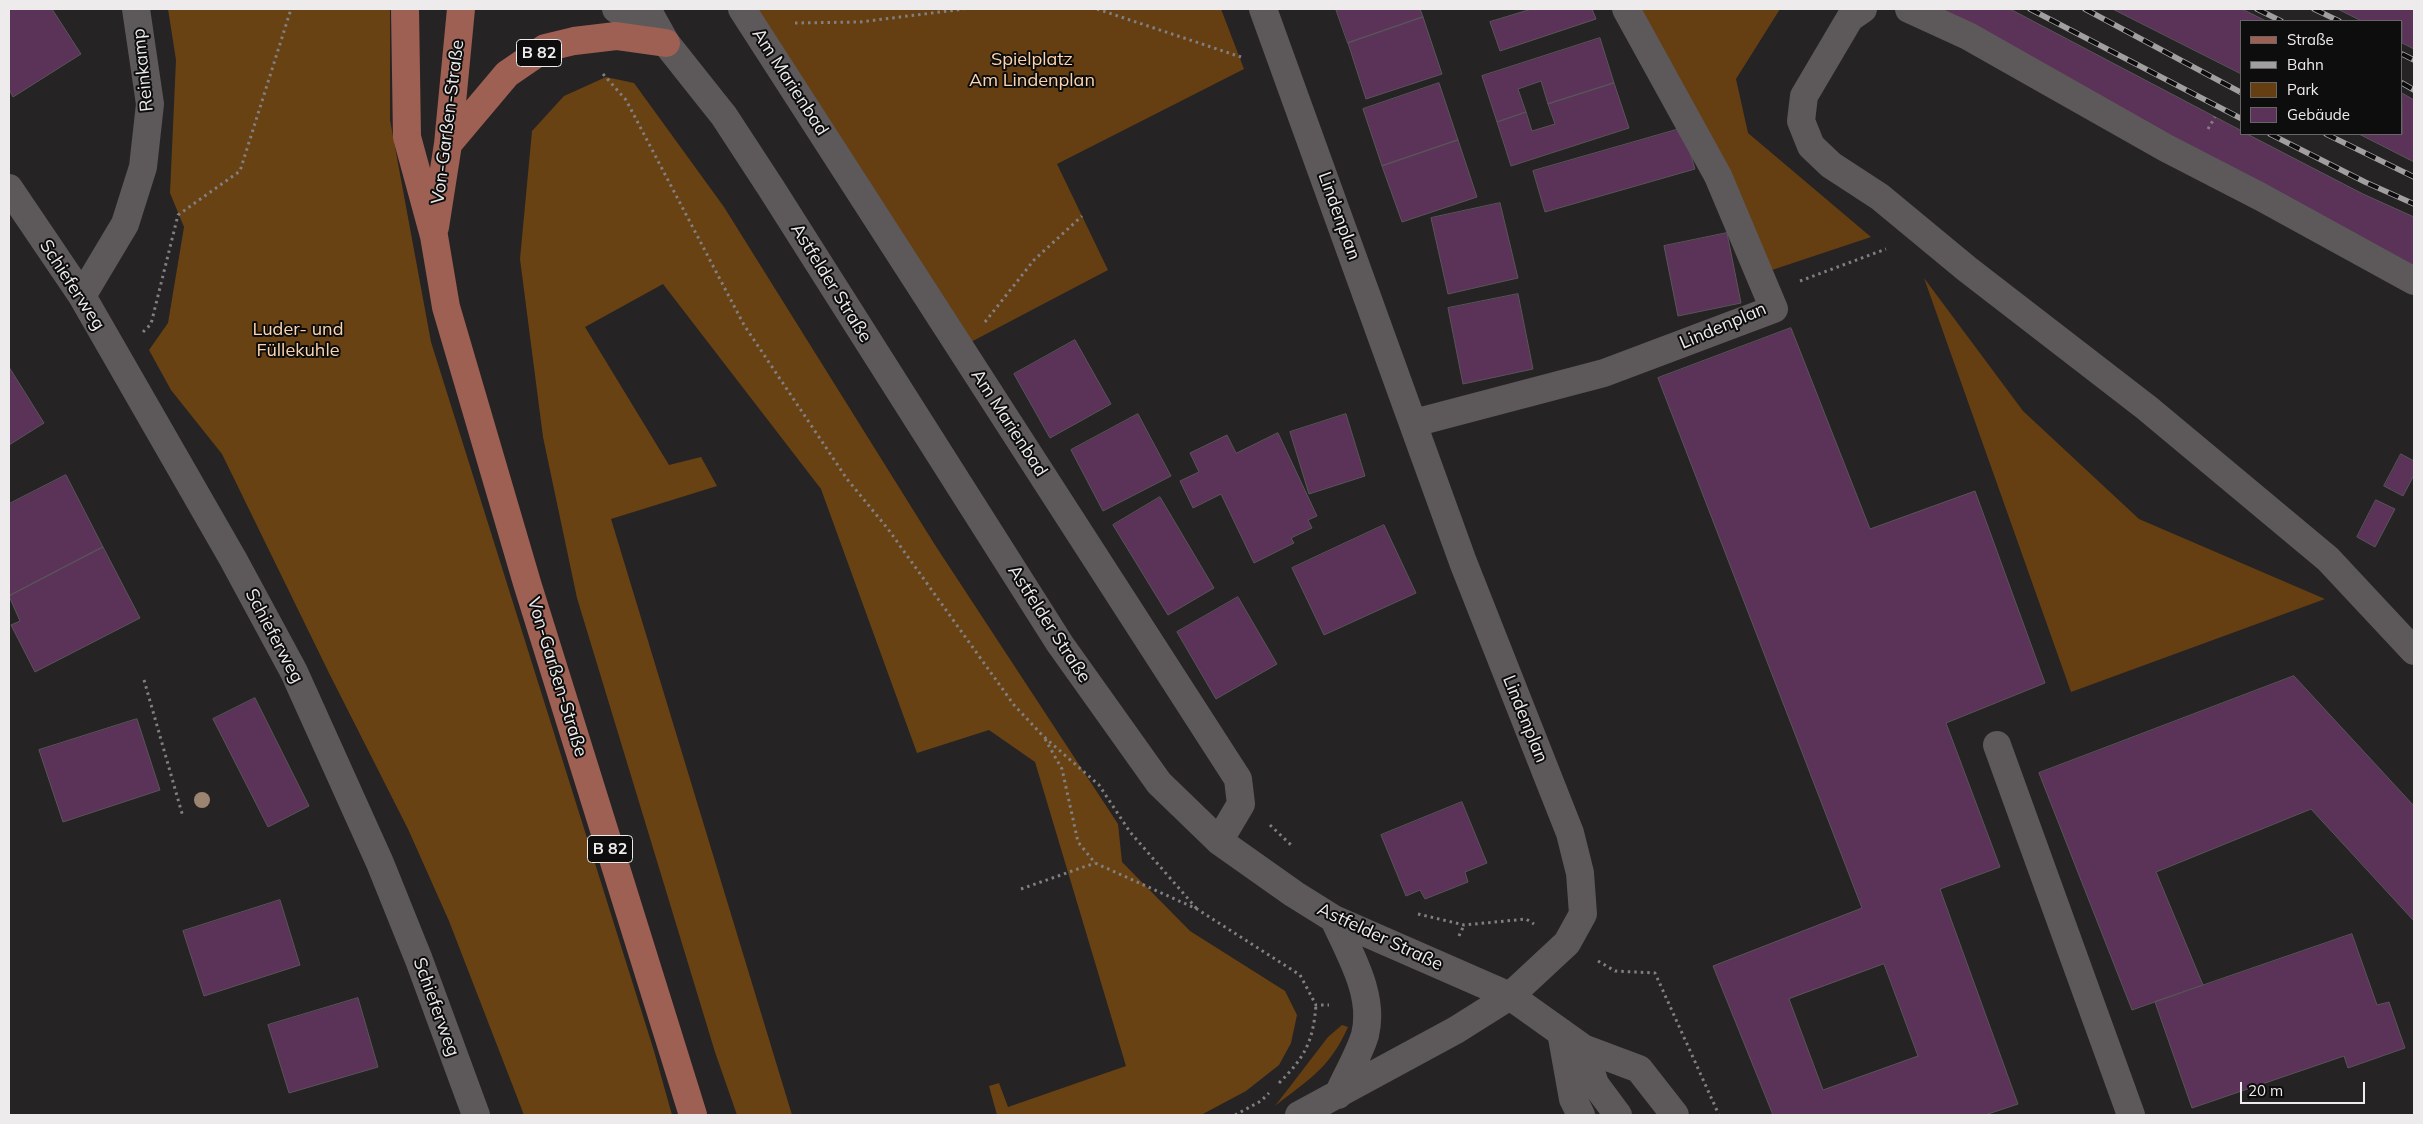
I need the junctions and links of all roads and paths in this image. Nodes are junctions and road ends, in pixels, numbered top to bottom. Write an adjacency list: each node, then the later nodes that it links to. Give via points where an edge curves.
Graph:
1 (136, 9): 24 (street, Reinkamp, via 150,104 143,167 125,224)
2 (291, 9): 26 (path, via 240,171 178,215 151,324)
3 (405, 9): 21 (main road, Von-Garßen-Straße / B 82, via 407,137)
4 (461, 9): 17 (main road, Von-Garßen-Straße / B 82)
5 (616, 9): 15 (street, Astfelder Straße)
6 (647, 9): 15 (street, Astfelder Straße)
7 (964, 9): 13 (path, via 860,22 798,23)
8 (1097, 9): 16 (path, via 1247,59)
9 (1263, 9): 16 (street, Lindenplan)
10 (1626, 9): 23 (street, Lindenplan, via 1718,176)
11 (1863, 9): 20 (street, via 1850,18 1804,96 1801,121 1812,146 1831,165 1864,184)
12 (1909, 9): 22 (street, via 1968,36 2166,148)
13 (746, 14): 25 (street, Am Marienbad)
14 (574, 41): 15 (main road, B 82, via 616,36); 17 (main road, B 82, via 545,48 507,74); 30 (path, via 626,100 744,325 842,471 888,529 1014,705)
15 (666, 43): 34 (street, Astfelder Straße, via 724,116 772,188 1060,644 1159,783)
16 (1281, 61): 27 (street, Lindenplan)
17 (448, 144): 21 (main road, Von-Garßen-Straße / B 82)
18 (9, 188): 24 (street, Schieferweg)
19 (1082, 216): 25 (path, via 1034,260 988,318)
20 (1926, 234): 23 (path); 28 (street, via 2147,408 2328,559)
21 (434, 236): 47 (main road, Von-Garßen-Straße / B 82, via 446,307 479,421)
22 (2414, 281)
23 (1767, 293): 27 (street, Lindenplan, via 1774,309 1604,373)
24 (82, 296): 26 (street, Schieferweg)
25 (966, 355): 32 (street, Am Marienbad)
26 (117, 356): 46 (street, Schieferweg, via 294,672 380,862)
27 (1414, 423): 40 (street, Lindenplan, via 1463,562 1570,833 1580,873 1583,914)
28 (2413, 645)
29 (144, 680): 33 (path)
30 (1043, 736): 36 (path, via 1062,769 1078,842); 36 (path, via 1099,785 1130,832 1197,909)
31 (1996, 745): 54 (street)
32 (1238, 780): 34 (street, Am Marienbad, via 1241,804); 35 (path, via 1266,820)
33 (183, 817)
34 (1219, 841): 39 (street, Astfelder Straße)
35 (1295, 850)
36 (1095, 862): 37 (path)
37 (1021, 889)
38 (1408, 912): 40 (path, via 1464,925 1526,919)
39 (1334, 919): 41 (street, Astfelder Straße); 45 (street, via 1359,972 1367,1003 1365,1035)
40 (1567, 943): 41 (street, Lindenplan); 53 (path, via 1615,971 1655,973)
41 (1510, 996): 43 (street, Astfelder Straße); 45 (street, Lindenplan, via 1456,1030)
42 (1316, 1005): 48 (path, via 1313,1033 1298,1065 1261,1102)
43 (1561, 1032): 44 (street, Astfelder Straße); 50 (street, via 1573,1099)
44 (1583, 1048): 51 (street, via 1595,1084); 52 (street, Astfelder Straße, via 1639,1069)
45 (1338, 1094): 49 (street, Lindenplan)
46 (476, 1115)
47 (693, 1115)
48 (1235, 1115)
49 (1299, 1115)
50 (1581, 1115)
51 (1618, 1115)
52 (1675, 1115)
53 (1719, 1115)
54 (2131, 1115)

